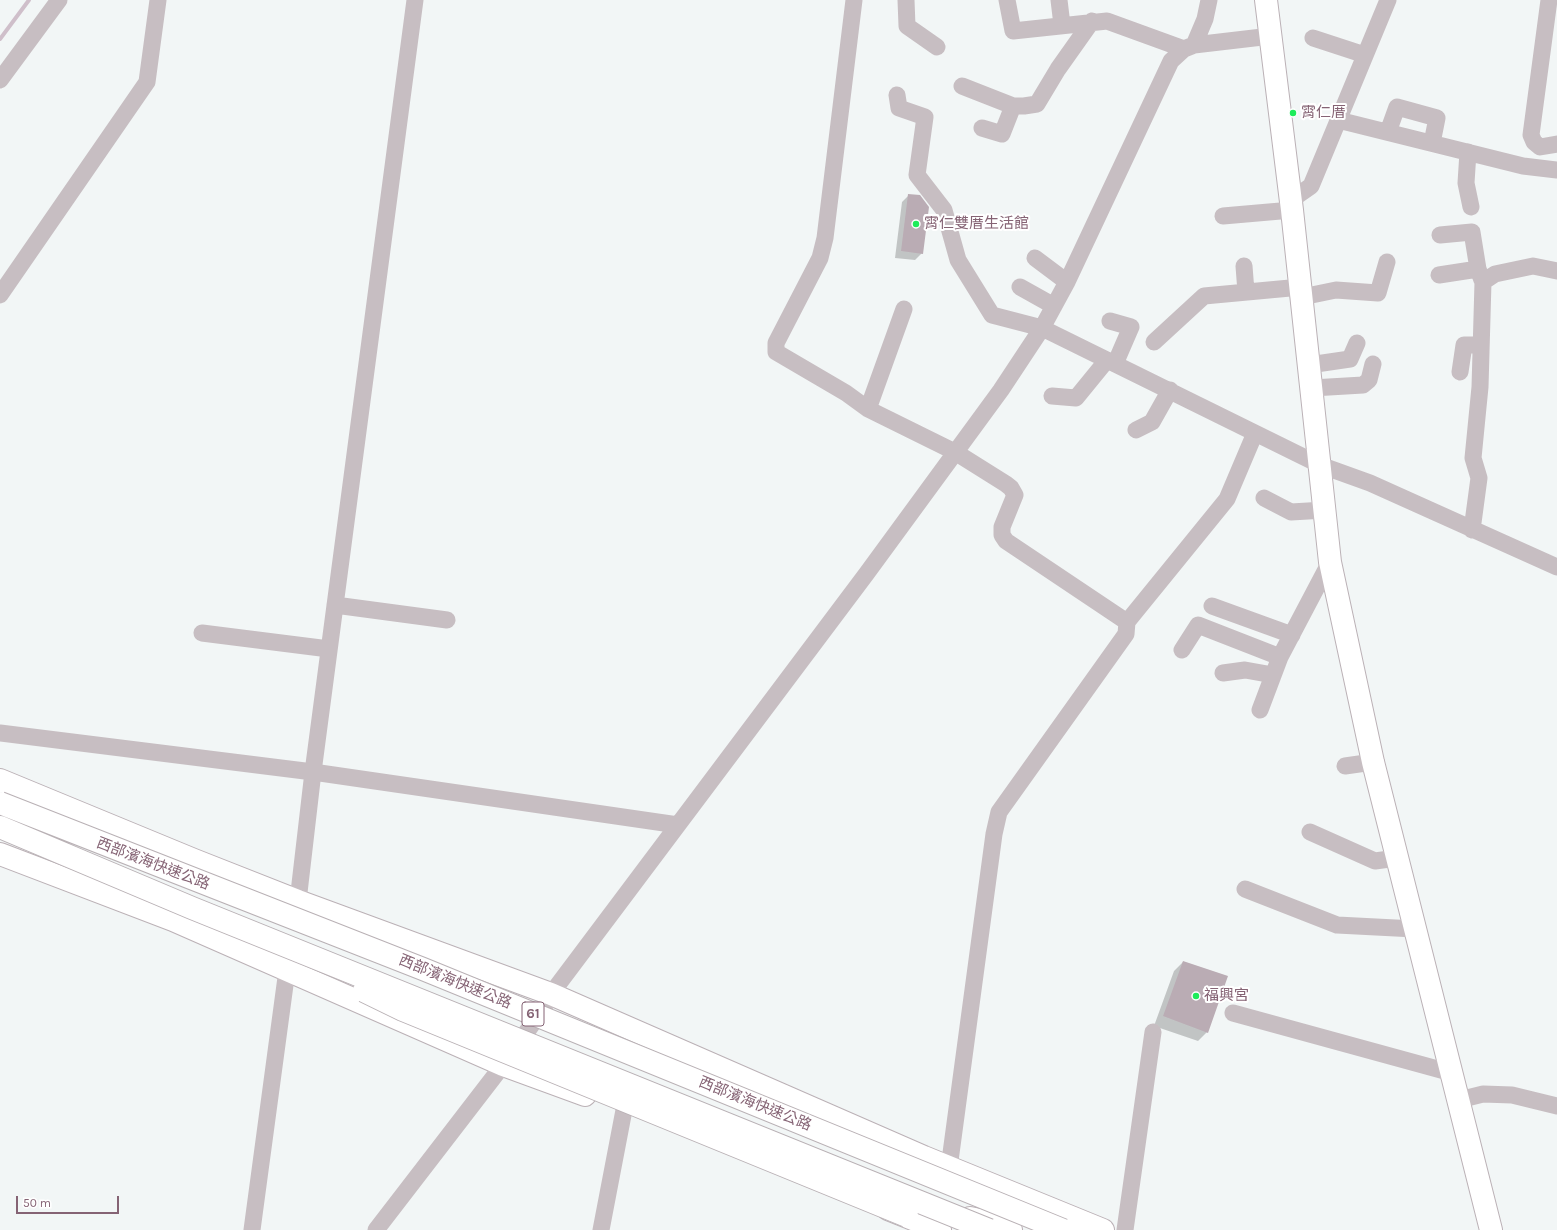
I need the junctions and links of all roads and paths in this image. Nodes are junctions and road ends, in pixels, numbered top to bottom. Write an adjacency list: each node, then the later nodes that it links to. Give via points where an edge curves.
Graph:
1 (59, 0): 19 (street)
2 (158, 0): 44 (street, via 147,82)
3 (415, 0): 69 (street)
4 (854, 0): 59 (street, via 825,238 820,258 776,343 776,352 846,392)
5 (1007, 0): 13 (street, via 1013,31)
6 (1059, 0): 13 (street)
7 (1209, 0): 17 (street, via 1205,19)
8 (1266, 0): 14 (main road)
9 (1388, 0): 18 (street)
10 (1549, 0): 27 (street, via 1531,135 1540,147)
11 (906, 7): 16 (street, via 907,26)
12 (1092, 21): 13 (street); 17 (street, via 1107,21); 22 (street, via 1037,104)
13 (1062, 25)
14 (1271, 36): 17 (street); 30 (main road)
15 (1313, 38): 18 (street)
16 (937, 47)
17 (1189, 47): 40 (street, via 1171,61)
18 (1365, 55): 23 (street)
19 (0, 80)
20 (962, 86): 22 (street)
21 (897, 95): 48 (street, via 899,108 925,117 917,176 944,210 958,260 992,315)
22 (1013, 106): 24 (street, via 1002,134)
23 (1338, 120): 25 (street); 30 (street, via 1311,186)
24 (982, 128)
25 (1388, 132): 26 (street); 26 (street, via 1397,107 1437,118)
26 (1432, 143): 28 (street)
27 (1557, 144)
28 (1468, 152): 29 (street, via 1523,166); 31 (street, via 1466,183)
29 (1557, 170)
30 (1292, 205): 32 (street); 43 (main road)
31 (1471, 207)
32 (1223, 216)
33 (1440, 235): 39 (street, via 1472,232)
34 (1035, 258): 40 (street)
35 (1387, 262): 43 (street, via 1378,293 1336,290)
36 (1244, 266): 42 (street)
37 (1557, 271): 39 (street, via 1533,266)
38 (1439, 275): 39 (street)
39 (1480, 276): 51 (street)
40 (1067, 282): 45 (street)
41 (1020, 287): 45 (street)
42 (1246, 292): 43 (street); 49 (street, via 1204,296)
43 (1301, 292): 54 (main road)
44 (0, 295)
45 (1054, 306): 48 (street)
46 (904, 309): 59 (street)
47 (1110, 321): 52 (street, via 1131,327)
48 (1042, 328): 52 (street); 62 (street, via 1001,390)
49 (1154, 342)
50 (1357, 343): 54 (street, via 1350,359)
51 (1482, 345): 55 (street, via 1464,345); 66 (street, via 1473,458 1479,478)
52 (1111, 362): 57 (street); 58 (street, via 1076,398)
53 (1373, 364): 56 (street, via 1369,380 1363,384)
54 (1309, 365): 56 (main road)
55 (1460, 372)
56 (1312, 388): 63 (main road)
57 (1170, 390): 60 (street, via 1152,422); 61 (street)
58 (1052, 396)
59 (868, 409): 62 (street)
60 (1136, 430)
61 (1255, 433): 63 (street); 72 (street, via 1227,499)
62 (955, 452): 72 (street, via 1011,488 1015,495 1002,527 1006,541); 88 (street)
63 (1320, 465): 65 (main road); 66 (street, via 1370,484)
64 (1264, 498): 65 (street, via 1291,512)
65 (1325, 510): 67 (main road)
66 (1472, 530): 68 (street)
67 (1330, 562): 74 (street); 82 (main road)
68 (1557, 567)
69 (335, 605): 71 (street); 75 (street)
70 (1212, 606): 74 (street)
71 (448, 620)
72 (1127, 622): 110 (street, via 1126,634 998,812)
73 (202, 633): 75 (street)
74 (1292, 635): 77 (street)
75 (329, 649): 84 (street)
76 (1182, 650): 77 (street, via 1198,625)
77 (1280, 657): 79 (street)
78 (1223, 673): 79 (street, via 1245,670)
79 (1273, 675): 80 (street)
80 (1260, 710)
81 (0, 733): 84 (street)
82 (1373, 762): 83 (street); 92 (main road)
83 (1345, 766)
84 (313, 772): 88 (street); 96 (street)
85 (0, 780): 87 (main road)
86 (0, 803): 94 (main road, 西部濱海快速公路 / 61, bridge)
87 (68, 807): 96 (main road); 100 (main road, via 92,832)
88 (678, 825): 100 (street)
89 (0, 827): 97 (main road, 西部濱海快速公路 / 61, bridge)
90 (1310, 832): 92 (street, via 1375,861)
91 (0, 854): 93 (main road)
92 (1397, 858): 98 (main road)
93 (66, 878): 99 (main road, via 173,920); 103 (main road, via 94,876)
94 (196, 880): 109 (main road, bridge, via 425,954); 118 (main road, 西部濱海快速公路 / 61, bridge, via 423,969)
95 (1245, 888): 98 (street, via 1337,925)
96 (298, 901): 100 (main road)
97 (192, 908): 111 (main road, bridge, via 403,1010); 116 (main road, 西部濱海快速公路 / 61, bridge)
98 (1415, 930): 105 (main road)
99 (287, 970): 104 (main road); 112 (street)
100 (547, 1002): 103 (street); 109 (main road); 119 (main road)
101 (1233, 1013): 105 (street)
102 (1153, 1032): 121 (street)
103 (517, 1046): 104 (street); 117 (main road, via 894,1201 995,1223)
104 (503, 1065): 108 (main road); 113 (street)
105 (1452, 1073): 106 (main road)
106 (1459, 1100): 107 (street, via 1483,1094 1512,1095); 122 (main road)
107 (1557, 1106)
108 (624, 1110): 111 (main road); 114 (street)
109 (924, 1157): 110 (main road)
110 (949, 1168): 120 (main road)
111 (907, 1216): 115 (main road)
112 (252, 1230)
113 (376, 1230)
114 (601, 1230)
115 (939, 1230)
116 (989, 1230)
117 (1011, 1230)
118 (1063, 1230)
119 (1082, 1230)
120 (1103, 1230)
121 (1125, 1230)
122 (1491, 1230)

